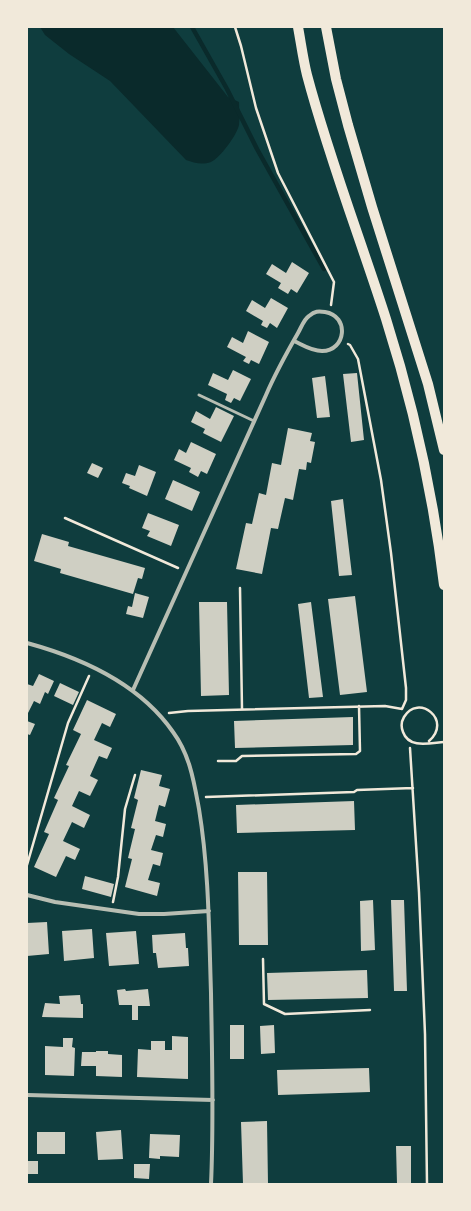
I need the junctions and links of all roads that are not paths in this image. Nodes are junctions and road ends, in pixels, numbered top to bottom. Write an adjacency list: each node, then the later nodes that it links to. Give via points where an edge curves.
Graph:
1 (298, 27): 7 (main road, via 307,73 323,130 407,390 425,463)
2 (326, 27): 6 (main road, via 348,125 428,384)
3 (294, 341): 3 (street, via 307,316 317,311 330,313 339,320 343,329 341,340 331,349 310,349); 5 (street)
4 (199, 395): 5 (lane)
5 (254, 421): 9 (street)
6 (444, 450)
7 (444, 585)
8 (27, 643): 9 (street, via 93,667)
9 (133, 690): 11 (street, via 159,714 185,751 197,797)
10 (27, 895): 11 (street, via 55,902 139,914)
11 (209, 911): 13 (street)
12 (27, 1095): 13 (street)
13 (213, 1100): 14 (street)
14 (211, 1184)

